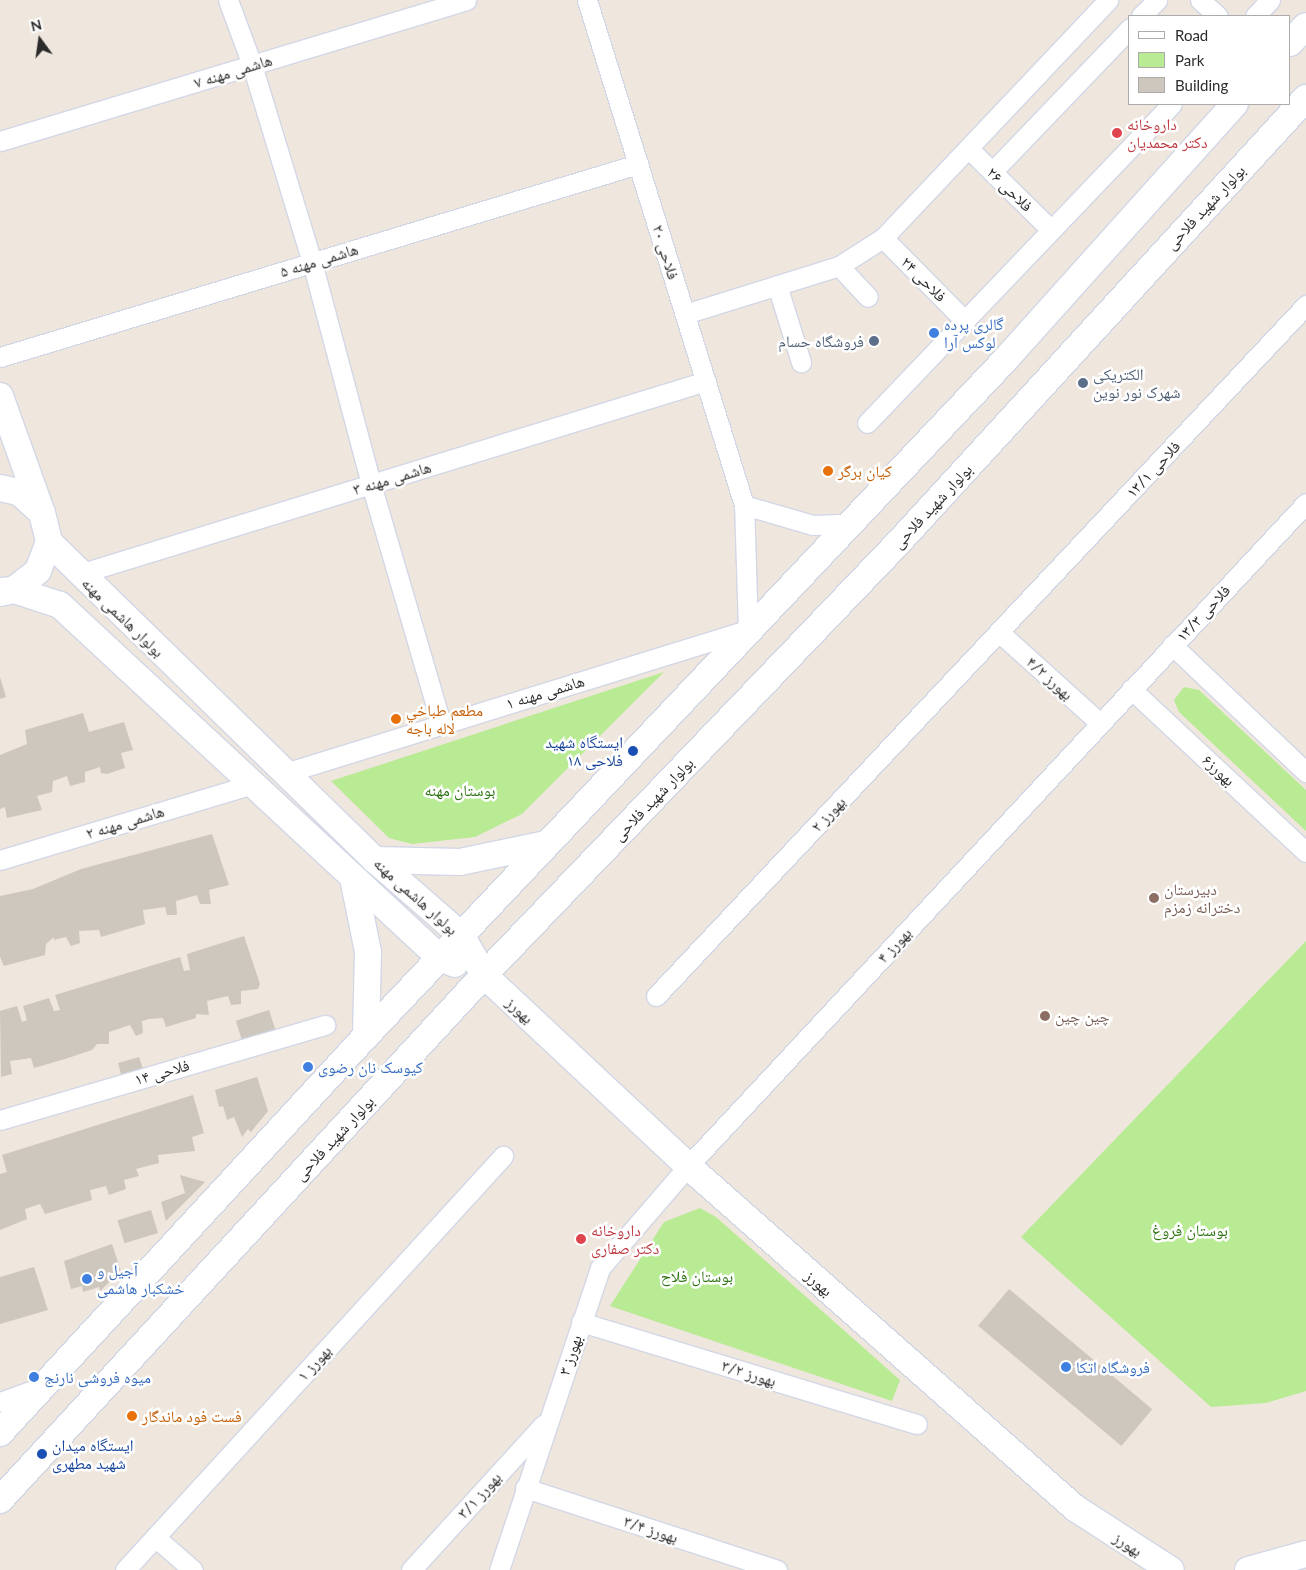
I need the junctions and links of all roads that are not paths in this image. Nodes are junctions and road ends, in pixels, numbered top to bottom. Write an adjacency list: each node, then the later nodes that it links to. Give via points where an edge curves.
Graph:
1 (228, 0): 14 (street)
2 (466, 0): 14 (street, هاشمی مهنه ۷)
3 (587, 0): 20 (street, فلاحی ۲۰)
4 (1108, 0): 19 (street)
5 (1157, 0): 8 (street)
6 (1200, 0): 9 (street)
7 (1270, 0): 10 (street)
8 (1143, 15)
9 (1217, 15)
10 (1256, 15)
11 (1306, 26): 13 (main road)
12 (1128, 30): 21 (street)
13 (1291, 43)
14 (252, 65): 18 (street, هاشمی مهنه ۷); 24 (street)
15 (1306, 98): 61 (main road, بولوار شهید فلاحی, via 900,541)
16 (1171, 105): 22 (street)
17 (1234, 105): 41 (main road, via 1005,360)
18 (0, 141)
19 (969, 149): 21 (street, فلاحی ۲۶); 23 (street)
20 (638, 164): 24 (street, هاشمی مهنه ۵); 29 (street, فلاحی ۲۰)
21 (992, 172): 22 (street, فلاحی ۲۶)
22 (1051, 230): 30 (street)
23 (883, 238): 25 (street); 30 (street, فلاحی ۲۴)
24 (312, 262): 31 (street, هاشمی مهنه ۵); 36 (street)
25 (839, 266): 26 (street); 27 (street)
26 (777, 285): 29 (street); 32 (street)
27 (868, 297)
28 (1304, 310): 46 (street, فلاحی ۱۳/۱)
29 (685, 314): 33 (street, فلاحی ۲۰)
30 (965, 321): 35 (street)
31 (0, 357)
32 (801, 362)
33 (706, 381): 36 (street, هاشمی مهنه ۳); 39 (street, فلاحی ۲۰)
34 (0, 396): 40 (main road)
35 (867, 423)
36 (371, 484): 43 (street, هاشمی مهنه ۳); 50 (street)
37 (0, 488): 40 (main road, via 19,492)
38 (1306, 504): 47 (street, فلاحی ۱۳/۳)
39 (744, 505): 41 (street, via 813,525); 45 (street, فلاحی ۲۰)
40 (42, 513): 42 (main road)
41 (846, 524): 45 (main road)
42 (49, 542): 43 (main road, بولوار هاشمی مهنه); 44 (main road, via 38,571)
43 (79, 574): 52 (main road, بولوار هاشمی مهنه)
44 (5, 591): 53 (main road, بولوار هاشمی مهنه, via 60,605)
45 (748, 630): 50 (street, هاشمی مهنه ۱); 54 (main road)
46 (1000, 633): 49 (street, بهورز ۴/۲); 62 (street, بهورز ۲)
47 (1172, 646): 48 (street, فلاحی ۱۳/۳); 51 (street)
48 (1131, 689): 49 (street, فلاحی ۱۳/۳); 55 (street, بهورز۶)
49 (1100, 723): 67 (street, بهورز ۴)
50 (441, 724): 52 (street, هاشمی مهنه ۱)
51 (1306, 772)
52 (285, 773): 57 (main road, بولوار هاشمی مهنه)
53 (250, 785): 56 (street, هاشمی مهنه ۲); 58 (main road, بولوار هاشمی مهنه)
54 (546, 844): 57 (main road, via 460,862); 59 (main road)
55 (1306, 852)
56 (0, 860)
57 (375, 860): 59 (main road, بولوار هاشمی مهنه)
58 (353, 878): 60 (main road, بولوار هاشمی مهنه); 64 (main road, via 368,952)
59 (461, 935): 60 (main road); 61 (main road, بولوار هاشمی مهنه)
60 (439, 958): 61 (main road, بولوار هاشمی مهنه); 64 (main road)
61 (484, 975): 67 (main road, بهورز); 75 (main road, بولوار شهید فلاحی)
62 (656, 996)
63 (325, 1025): 65 (street, فلاحی ۱۴)
64 (366, 1036): 69 (main road)
65 (0, 1120)
66 (503, 1156): 76 (street, بهورز ۱)
67 (688, 1166): 68 (street, بهورز ۳, via 600,1268); 83 (main road, بهورز, via 1075,1508)
68 (581, 1322): 71 (street, بهورز ۳); 72 (street, بهورز ۳/۲)
69 (47, 1385): 70 (street); 73 (main road)
70 (0, 1402)
71 (548, 1420): 74 (street, بهورز ۳); 80 (street, بهورز ۳/۱)
72 (917, 1424)
73 (0, 1433)
74 (525, 1488): 81 (street, بهورز ۳); 82 (street, بهورز ۳/۴)
75 (0, 1500)
76 (155, 1537): 78 (street, بهورز ۱); 79 (street)
77 (1306, 1554): 84 (main road)
78 (125, 1570)
79 (193, 1570)
80 (411, 1570)
81 (499, 1570)
82 (777, 1570)
83 (1171, 1570)
84 (1248, 1570)

